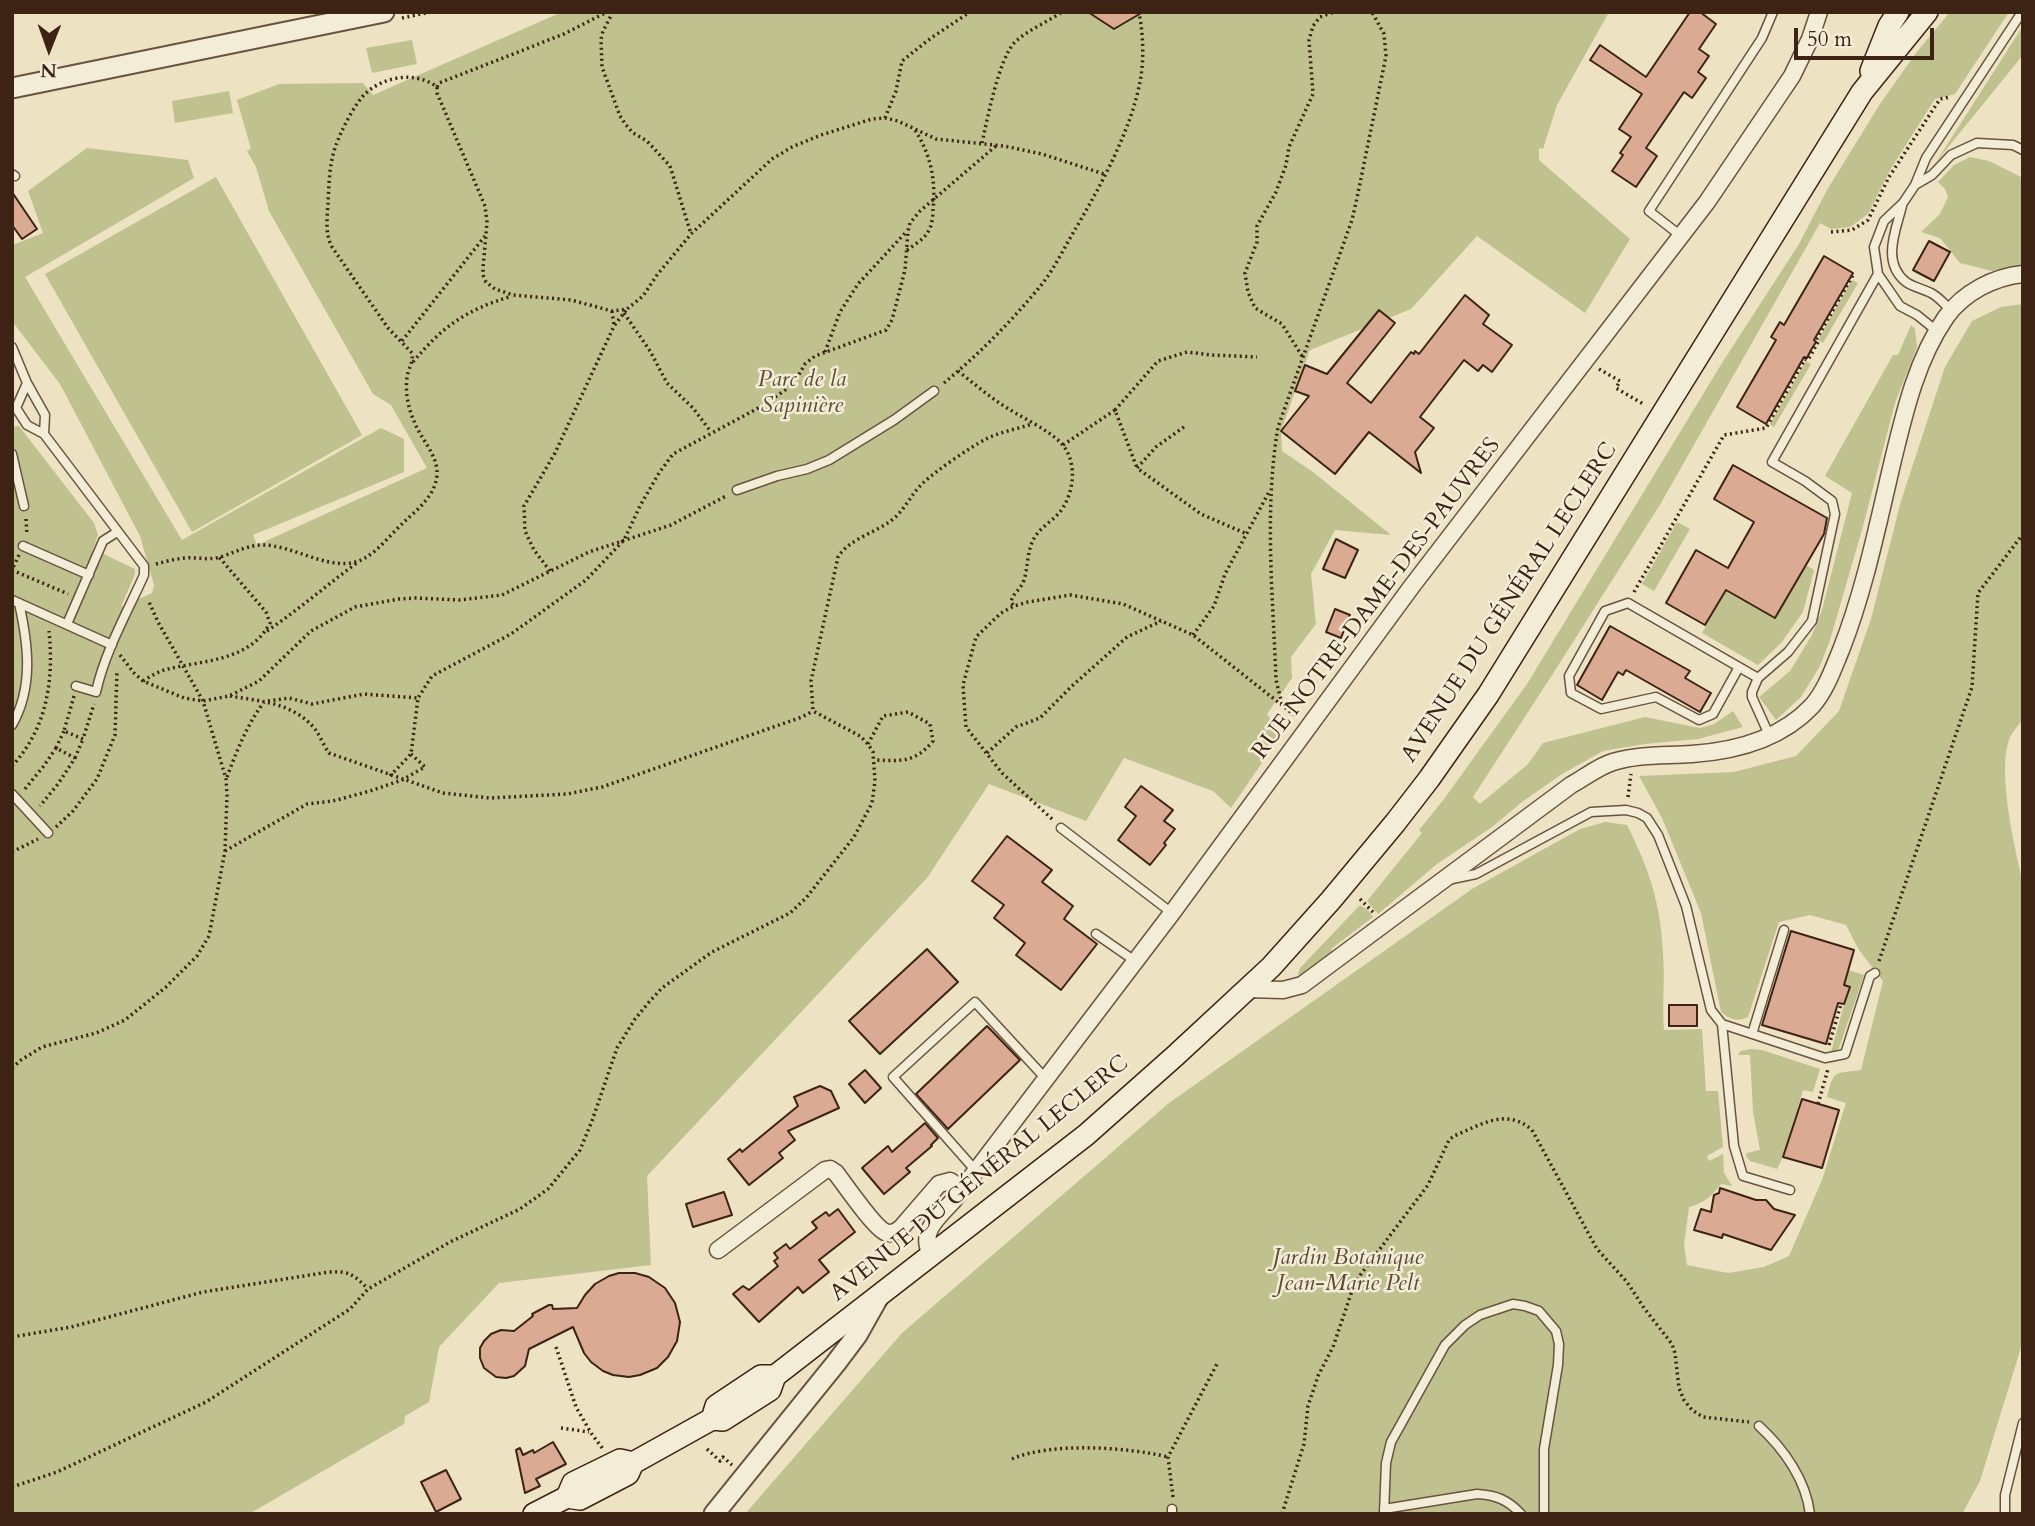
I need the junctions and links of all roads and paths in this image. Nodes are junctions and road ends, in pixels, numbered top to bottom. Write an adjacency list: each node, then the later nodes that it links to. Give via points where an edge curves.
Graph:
1 (384, 12): 17 (street)
2 (607, 12): 16 (path)
3 (613, 12): 31 (path, via 601,39 602,67 626,125 670,166)
4 (970, 12): 20 (path, via 902,61)
5 (1062, 12): 22 (path, via 1011,47 993,94)
6 (1139, 12): 25 (path, via 1141,76 1126,129)
7 (1317, 12): 15 (path)
8 (1334, 12): 15 (path)
9 (1372, 12): 48 (path, via 1384,34 1386,56 1352,220)
10 (1773, 12): 33 (lane, via 1762,38 1649,211)
11 (1819, 12): 33 (street, RUE NOTRE-DAME-DES-PAUVRES, via 1792,76)
12 (1898, 12): 18 (main road, AVENUE DU GÉNÉRAL LECLERC)
13 (1927, 12): 18 (main road, AVENUE DU GÉNÉRAL LECLERC)
14 (2022, 12): 26 (lane, via 1926,158)
15 (1320, 17): 48 (path, via 1309,40 1312,94 1276,191 1257,226 1257,242 1245,273 1255,308 1282,324)
16 (436, 87): 32 (path, via 485,206); 44 (path, via 428,80 405,77 365,94 336,145 330,168 328,240 388,328)
17 (12, 88)
18 (1862, 92): 130 (main road, AVENUE DU GÉNÉRAL LECLERC, via 1488,695 1395,823 1298,937)
19 (1957, 96): 30 (path, via 1940,99 1889,177 1868,220 1852,230)
20 (885, 118): 21 (path); 31 (path, via 857,123 792,147 772,159)
21 (915, 129): 22 (path, via 936,139); 27 (path, via 931,163)
22 (982, 143): 23 (path)
23 (997, 145): 25 (path); 27 (path)
24 (2023, 150): 26 (lane, via 1977,142 1951,155 1932,176)
25 (1104, 174): 51 (path, via 1044,281)
26 (1915, 185): 28 (lane)
27 (934, 199): 29 (path); 34 (path, via 929,231)
28 (1903, 203): 35 (lane, via 1884,221 1874,247); 41 (lane, via 1892,240 1894,268 1906,282 1933,294)
29 (908, 231): 34 (path); 46 (path, via 858,284 840,312)
30 (1831, 232)
31 (691, 234): 40 (path, via 643,296)
32 (486, 235): 38 (path, via 486,282); 44 (path)
33 (1681, 236): 125 (street, RUE NOTRE-DAME-DES-PAUVRES, via 1412,586)
34 (907, 250): 46 (path, via 886,330)
35 (1878, 274): 43 (lane, via 1900,306); 91 (lane, via 1772,462 1832,501 1835,514 1812,621 1788,652)
36 (2023, 274): 41 (street, via 2006,276 1973,291)
37 (1853, 275): 79 (path, via 1766,428 1724,435)
38 (513, 295): 39 (path, via 571,300); 49 (path, via 459,317 429,342)
39 (611, 311): 40 (path); 42 (path)
40 (625, 311): 42 (path); 59 (path, via 667,383)
41 (1952, 311): 43 (street)
42 (614, 326): 76 (path, via 555,453 524,506 526,531)
43 (1938, 332): 102 (street, via 1920,364 1905,410 1850,627 1827,685 1795,722)
44 (402, 341): 49 (path, via 412,353)
45 (12, 347): 52 (lane)
46 (825, 352): 59 (path, via 805,364 797,378 764,405)
47 (1256, 356): 56 (path, via 1187,352 1158,361)
48 (1303, 357): 64 (path, via 1278,427)
49 (412, 364): 73 (path, via 407,376 408,402 437,468 435,484 424,503)
50 (1600, 369): 54 (path, via 1620,381 1616,388)
51 (958, 371): 53 (path); 57 (path)
52 (27, 383): 55 (lane); 60 (lane, via 45,415)
53 (934, 391): 65 (lane, via 829,460)
54 (1640, 402)
55 (14, 409): 60 (lane, via 27,425)
56 (1115, 410): 61 (path); 63 (path)
57 (1032, 424): 61 (path); 99 (path, via 972,447 925,481 892,520 841,552 811,681)
58 (1184, 427): 63 (path)
59 (711, 433): 70 (path, via 673,454)
60 (44, 434): 67 (lane)
61 (1063, 445): 82 (path, via 1073,471 1068,495 1062,510 1030,547 1023,585 1012,596)
62 (12, 454): 66 (lane)
63 (1137, 468): 68 (path, via 1201,514)
64 (1271, 488): 68 (path); 87 (path, via 1276,680 1282,704)
65 (737, 490): 70 (path, via 671,525)
66 (24, 506)
67 (117, 532): 74 (lane); 77 (lane, via 103,541)
68 (1247, 534): 87 (path, via 1214,606)
69 (2023, 534): 129 (path, via 1978,593 1972,687)
70 (624, 540): 76 (path); 96 (path, via 586,580 511,634 432,676)
71 (23, 546): 77 (lane)
72 (219, 557): 73 (path, via 260,545 323,561); 74 (path); 86 (path, via 266,612 270,623)
73 (363, 559): 86 (path)
74 (144, 566): 78 (lane)
75 (12, 570): 80 (path)
76 (550, 571): 95 (path, via 502,595 459,600 399,598 355,607 312,631 259,681)
77 (89, 575): 80 (lane)
78 (140, 583): 88 (lane); 89 (path)
79 (1639, 584)
80 (78, 599): 85 (lane)
81 (15, 602): 83 (lane); 100 (lane, via 27,649 27,677)
82 (1014, 606): 84 (path, via 1070,595 1123,604); 107 (path, via 976,637 963,685 966,727)
83 (47, 615): 85 (lane); 110 (path, via 51,662 45,709 29,744)
84 (1161, 621): 87 (path); 107 (path, via 1127,637 1040,719 1016,727)
85 (67, 624): 88 (lane)
86 (264, 633): 89 (path, via 250,647 225,658)
87 (1193, 635)
88 (112, 645): 92 (path); 94 (lane); 119 (path, via 118,676 115,735 97,779 73,811)
89 (184, 666): 92 (path); 97 (path)
90 (1739, 667): 90 (lane, via 1628,603 1605,611 1569,676 1572,693 1601,709 1656,697 1699,720 1713,714); 91 (lane)
91 (1758, 678): 102 (lane, via 1752,697)
92 (143, 681): 97 (path)
93 (76, 686): 94 (lane); 101 (path)
94 (96, 692): 103 (path)
95 (229, 696): 97 (path); 98 (path)
96 (418, 698): 98 (path, via 364,694 312,704 289,698); 106 (path)
97 (203, 701): 113 (path)
98 (266, 701): 111 (path, via 289,709 314,728 329,753); 113 (path, via 240,742)
99 (813, 711): 104 (path); 114 (path, via 602,787 567,794 464,796)
100 (12, 725)
101 (64, 732): 103 (path); 105 (path)
102 (1770, 737): 122 (street, via 1694,754 1611,762 1571,785)
103 (83, 739): 108 (path)
104 (868, 744): 109 (path); 109 (path, via 883,716 908,712 930,724 933,741 923,753 902,761)
105 (55, 748): 108 (path); 115 (path)
106 (411, 754): 111 (path); 114 (path, via 425,767)
107 (986, 754): 118 (path)
108 (75, 758): 117 (path)
109 (874, 760): 145 (path, via 872,803 854,837 806,898 779,919 712,952 662,989 635,1019 614,1055 580,1150 548,1189 520,1209)
110 (12, 766)
111 (390, 776): 114 (path)
112 (1631, 777): 116 (path)
113 (226, 779): 120 (path)
114 (402, 780): 120 (path, via 333,801 307,803)
115 (14, 796): 117 (lane)
116 (1626, 810): 122 (lane, via 1591,813 1476,874); 132 (lane, via 1647,818 1658,835 1686,906 1711,1010)
117 (31, 815): 119 (lane)
118 (1061, 828): 125 (lane)
119 (48, 833): 121 (path)
120 (225, 851): 135 (path, via 213,923 197,956 125,1020 42,1047)
121 (12, 852)
122 (1438, 882): 130 (street, via 1302,985 1283,990)
123 (1360, 899): 124 (path)
124 (1370, 908)
125 (1172, 913): 128 (street, RUE NOTRE-DAME-DES-PAUVRES)
126 (1784, 930): 133 (lane)
127 (1096, 934): 128 (lane)
128 (1135, 961): 136 (street, RUE NOTRE-DAME-DES-PAUVRES)
129 (1875, 973): 134 (lane, via 1870,976 1845,1054)
130 (1246, 989): 142 (main road, AVENUE DU GÉNÉRAL LECLERC, via 1086,1135)
131 (1841, 1004): 134 (path)
132 (1722, 1024): 133 (lane); 140 (lane, via 1734,1146 1743,1177)
133 (1752, 1034): 134 (lane)
134 (1825, 1058)
135 (12, 1068)
136 (1046, 1079): 139 (street, RUE NOTRE-DAME-DES-PAUVRES); 139 (lane, via 975,1002 893,1077)
137 (1824, 1085): 138 (path)
138 (1818, 1104)
139 (976, 1171): 141 (street, RUE NOTRE-DAME-DES-PAUVRES)
140 (1790, 1190)
141 (957, 1195): 142 (street); 143 (street, via 950,1181 939,1184 901,1228 888,1233 836,1173 825,1170); 144 (street, RUE NOTRE-DAME-DES-PAUVRES, via 927,1237)
142 (951, 1240): 144 (main road, AVENUE DU GÉNÉRAL LECLERC)
143 (718, 1250)
144 (931, 1254): 146 (main road, AVENUE DU GÉNÉRAL LECLERC)
145 (368, 1289): 147 (path, via 355,1276 330,1272 203,1292 71,1327); 159 (path, via 349,1309 206,1402 57,1472)
146 (881, 1292): 162 (main road, AVENUE DU GÉNÉRAL LECLERC, via 775,1376 761,1376 716,1406 712,1419 634,1463 620,1460 573,1483 567,1497); 163 (street, via 843,1354)
147 (12, 1337)
148 (556, 1347): 153 (path, via 576,1407)
149 (1218, 1362): 156 (path)
150 (2023, 1423): 168 (lane, via 2005,1495)
151 (1759, 1426): 164 (path, via 1703,1417 1684,1401 1672,1344 1597,1249 1532,1130 1516,1120 1493,1120 1449,1140 1428,1185 1355,1282 1308,1406 1304,1444); 167 (lane, via 1795,1470)
152 (561, 1428): 153 (path)
153 (591, 1433): 154 (path)
154 (596, 1439)
155 (707, 1449): 158 (path)
156 (1168, 1457): 157 (path, via 1122,1448 1051,1450); 161 (path)
157 (1012, 1459)
158 (729, 1463)
159 (12, 1487)
160 (1384, 1511): 165 (lane, via 1490,1494 1511,1503); 166 (lane, via 1391,1442 1445,1345 1480,1315 1513,1304 1539,1311 1556,1331 1559,1344 1544,1449)
161 (1172, 1512)
162 (534, 1514)
163 (714, 1514)
164 (1282, 1514)
165 (1521, 1514)
166 (1544, 1514)
167 (1810, 1514)
168 (2005, 1514)

